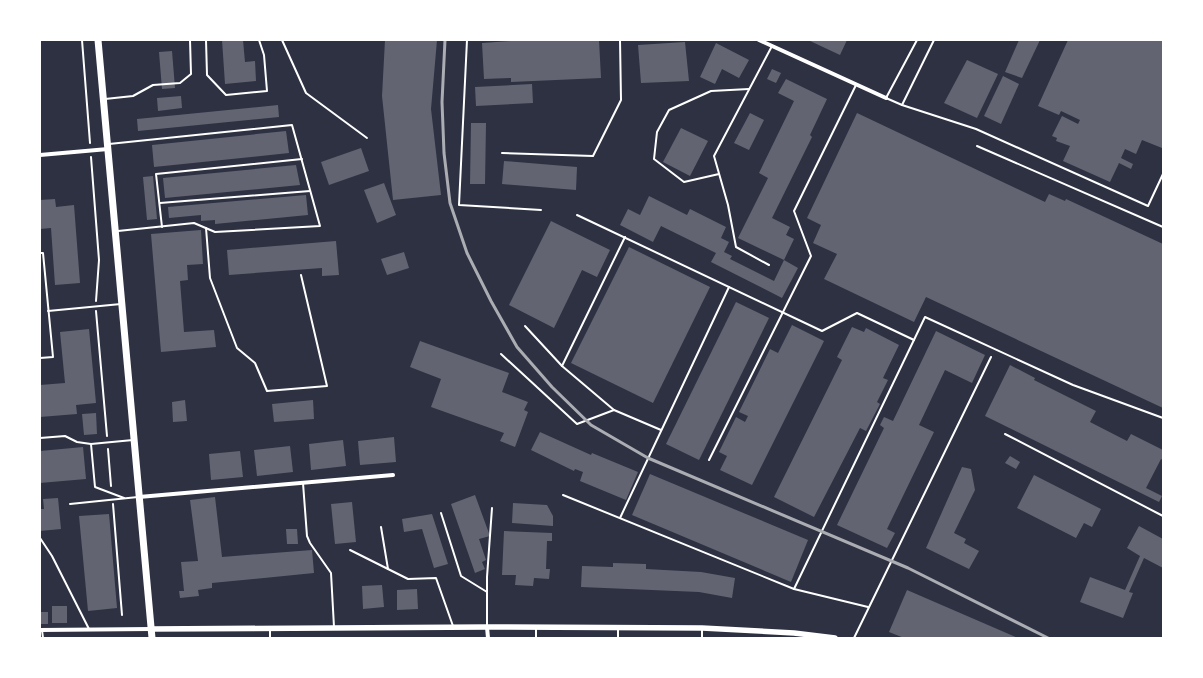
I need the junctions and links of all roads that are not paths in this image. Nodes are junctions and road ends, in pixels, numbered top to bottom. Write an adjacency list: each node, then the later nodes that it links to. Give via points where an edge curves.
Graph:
1 (98, 40): 15 (main road)
2 (190, 40): 15 (lane, via 192,74 180,83 153,85 133,96)
3 (206, 40): 4 (lane, via 207,75 226,95 267,91 264,55)
4 (259, 40)
5 (282, 40): 17 (lane, via 306,93)
6 (467, 40): 27 (lane, via 459,205)
7 (620, 40): 20 (lane, via 621,100 593,156)
8 (759, 40): 11 (street)
9 (917, 40): 14 (lane)
10 (934, 40): 16 (lane)
11 (772, 46): 12 (street); 13 (lane)
12 (856, 85): 14 (street); 40 (lane, via 794,211 811,256)
13 (749, 89): 23 (lane, via 714,156); 23 (lane, via 711,91 669,110 657,132 654,159 684,182)
14 (886, 98): 16 (lane)
15 (103, 99): 18 (main road)
16 (902, 105): 24 (lane, via 976,129 1148,206)
17 (367, 138)
18 (108, 146): 21 (street); 22 (lane, via 292,125); 32 (main road)
19 (977, 146): 30 (lane)
20 (502, 153)
21 (40, 154)
22 (302, 159): 25 (lane); 26 (lane, via 156,174)
23 (719, 174): 35 (lane, via 736,247)
24 (1163, 174)
25 (310, 191): 26 (lane); 31 (lane, via 320,226 215,232)
26 (160, 203): 29 (lane)
27 (541, 210)
28 (577, 214): 33 (lane)
29 (162, 226): 31 (lane, via 194,223); 32 (lane)
30 (1163, 227)
31 (206, 228): 36 (lane, via 210,278 238,348 255,363 267,391 327,386)
32 (115, 231): 38 (main road)
33 (625, 238): 37 (lane); 46 (lane)
34 (40, 253): 39 (lane)
35 (769, 264)
36 (301, 275)
37 (729, 287): 40 (lane); 49 (lane)
38 (122, 304): 39 (lane); 52 (main road)
39 (48, 311): 45 (lane, via 53,357)
40 (783, 312): 42 (lane, via 822,330 857,313); 54 (lane)
41 (525, 326): 46 (lane)
42 (914, 340): 48 (lane, via 925,317 1073,385); 69 (lane)
43 (501, 354): 47 (lane, via 578,424)
44 (990, 357): 71 (lane)
45 (40, 358)
46 (562, 366): 47 (lane)
47 (614, 410): 49 (lane)
48 (1163, 418)
49 (661, 430): 64 (lane)
50 (1005, 434): 63 (lane)
51 (40, 438): 53 (lane, via 65,436 77,442)
52 (134, 440): 53 (lane); 58 (main road)
53 (91, 444): 59 (lane, via 95,487)
54 (709, 460)
55 (393, 475): 56 (street)
56 (303, 483): 58 (street); 76 (lane, via 307,536 331,573)
57 (563, 495): 64 (lane)
58 (139, 497): 59 (lane); 79 (main road)
59 (124, 498): 60 (lane)
60 (70, 504)
61 (492, 508): 70 (lane)
62 (440, 513): 70 (lane, via 461,576)
63 (1163, 516)
64 (620, 518): 69 (lane)
65 (381, 527): 68 (lane)
66 (40, 538): 81 (lane, via 52,556)
67 (350, 550): 68 (lane)
68 (388, 569): 72 (lane, via 408,579 436,578)
69 (794, 589): 71 (lane)
70 (487, 592): 73 (lane)
71 (868, 607): 91 (lane)
72 (453, 627): 73 (street); 76 (street)
73 (487, 627): 74 (street); 86 (street)
74 (536, 627): 77 (street); 87 (lane)
75 (270, 628): 76 (street); 79 (street); 85 (lane)
76 (334, 628)
77 (618, 628): 78 (street); 88 (lane)
78 (702, 628): 82 (street); 89 (lane)
79 (151, 629): 81 (street); 84 (main road)
80 (41, 630): 81 (street); 83 (lane)
81 (89, 630)
82 (823, 637): 90 (street)
83 (42, 638)
84 (152, 638)
85 (270, 638)
86 (488, 638)
87 (536, 638)
88 (618, 638)
89 (702, 638)
90 (835, 638)
91 (854, 638)

